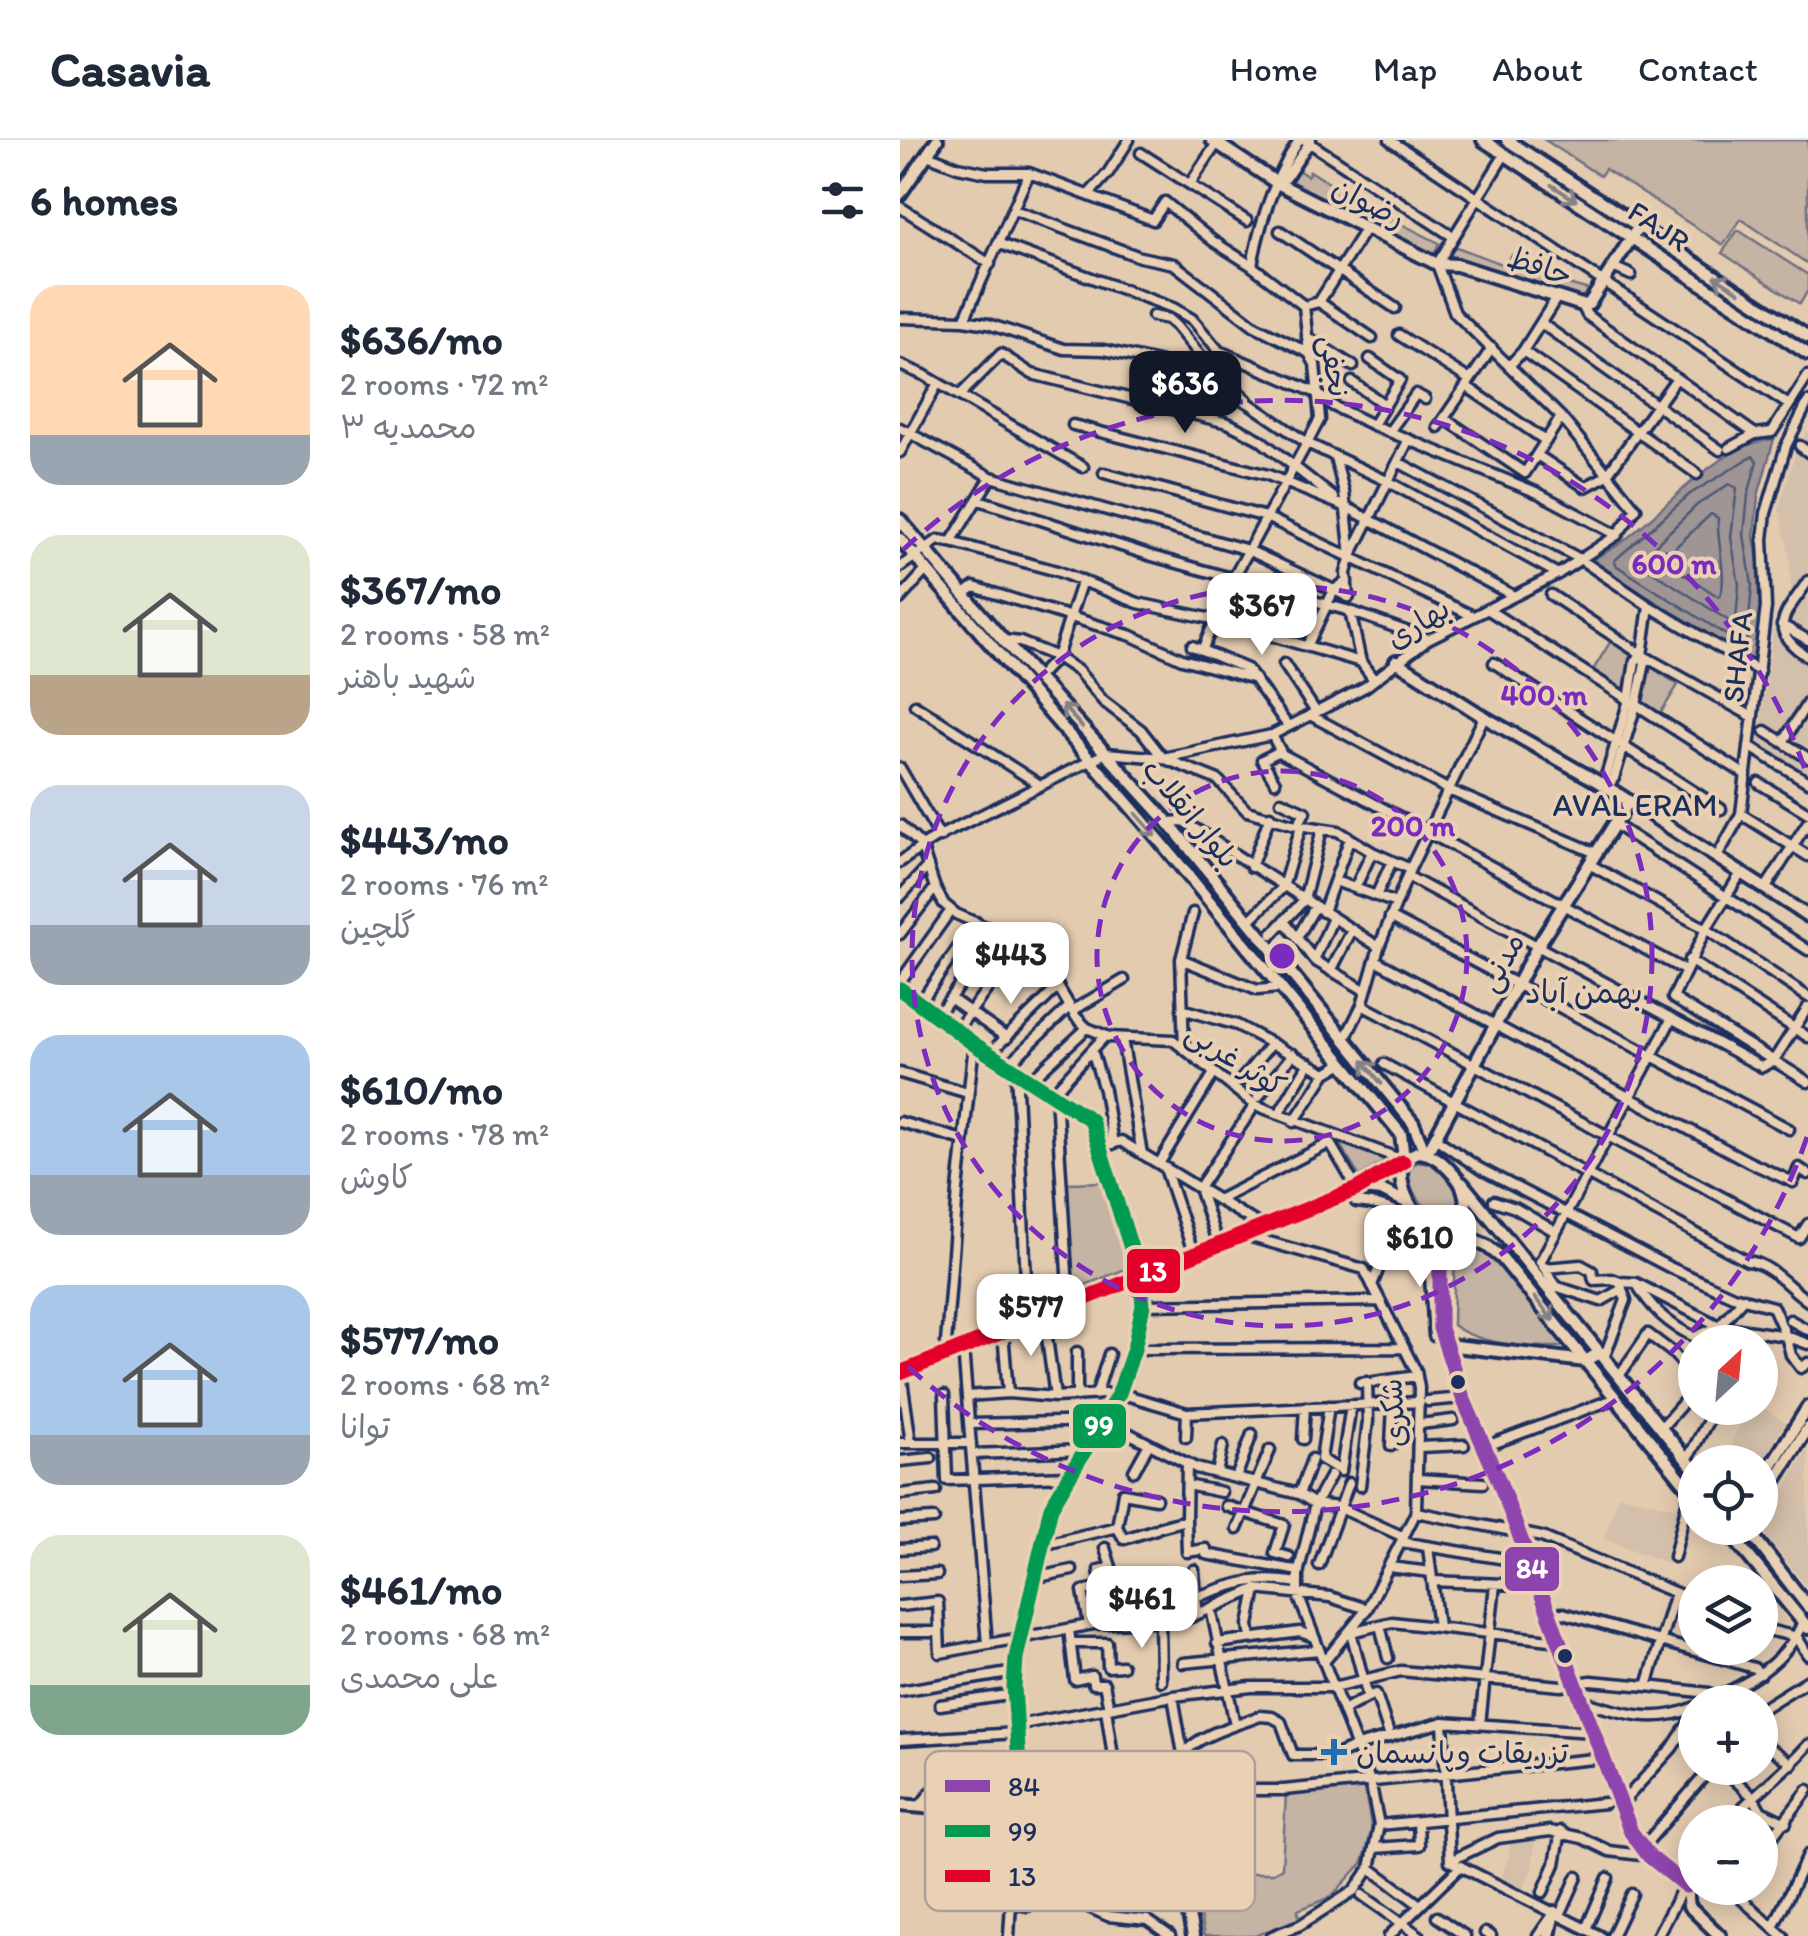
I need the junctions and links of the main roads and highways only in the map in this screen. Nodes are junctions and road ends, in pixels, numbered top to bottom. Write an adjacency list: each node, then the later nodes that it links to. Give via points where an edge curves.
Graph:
1 (936, 140): 5 (main road)
2 (1483, 140): 8 (main road, FAJR, one-way to 8)
3 (1507, 140): 7 (main road, FAJR)
4 (1215, 142): 9 (main road, رضوان, via 1277,183 1437,264)
5 (904, 178): 6 (main road)
6 (900, 194)
7 (1638, 226): 8 (main road, حافظ); 10 (main road, FAJR, one-way to 7)
8 (1631, 237): 9 (main road, حافظ, via 1590,304 1582,306); 11 (main road, FAJR)
9 (1457, 265)
10 (1808, 337)
11 (1808, 354)
12 (900, 520): 14 (main road, بلوار انقلاب)
13 (900, 539): 14 (main road, بلوار انقلاب)
14 (920, 553): 19 (main road, بلوار انقلاب, one-way to 14, via 1413,1122 1168,822); 20 (main road, بلوار انقلاب, one-way to 20, via 927,570 1401,1134)
15 (1396, 662): 16 (main road)
16 (1629, 801): 17 (main road); 19 (main road, مدنی, via 1536,947)
17 (1808, 916)
18 (900, 985): 25 (main road, via 936,1018 1091,1120)
19 (1426, 1153): 20 (main road); 21 (main road)
20 (1403, 1160): 22 (main road); 23 (main road)
21 (1462, 1183): 24 (main road, via 1465,1214); 27 (main road)
22 (1357, 1189): 23 (main road, via 1383,1191); 25 (main road)
23 (1406, 1208): 24 (main road)
24 (1442, 1227): 26 (main road, via 1440,1328); 28 (main road, one-way to 28, via 1502,1258)
25 (1140, 1276): 29 (main road); 41 (main road, via 1143,1306 1119,1394 1051,1507 1015,1672)
26 (1446, 1345): 28 (main road); 44 (main road, via 1631,1832)
27 (1602, 1355): 28 (main road); 32 (main road)
28 (1586, 1361): 36 (main road)
29 (901, 1373)
30 (1808, 1408): 33 (main road)
31 (1808, 1428): 33 (main road)
32 (1678, 1448)
33 (1783, 1458): 34 (main road); 35 (main road)
34 (1778, 1463)
35 (1778, 1468)
36 (1678, 1476)
37 (1739, 1545): 40 (main road)
38 (1761, 1545): 39 (main road)
39 (1808, 1607)
40 (1805, 1625)
41 (1018, 1751)
42 (900, 1805): 43 (main road)
43 (925, 1807)
44 (1678, 1876)
45 (1689, 1905): 50 (main road)
46 (1188, 1911): 48 (main road)
47 (1557, 1914): 49 (main road)
48 (1193, 1936)
49 (1549, 1936)
50 (1720, 1936)

